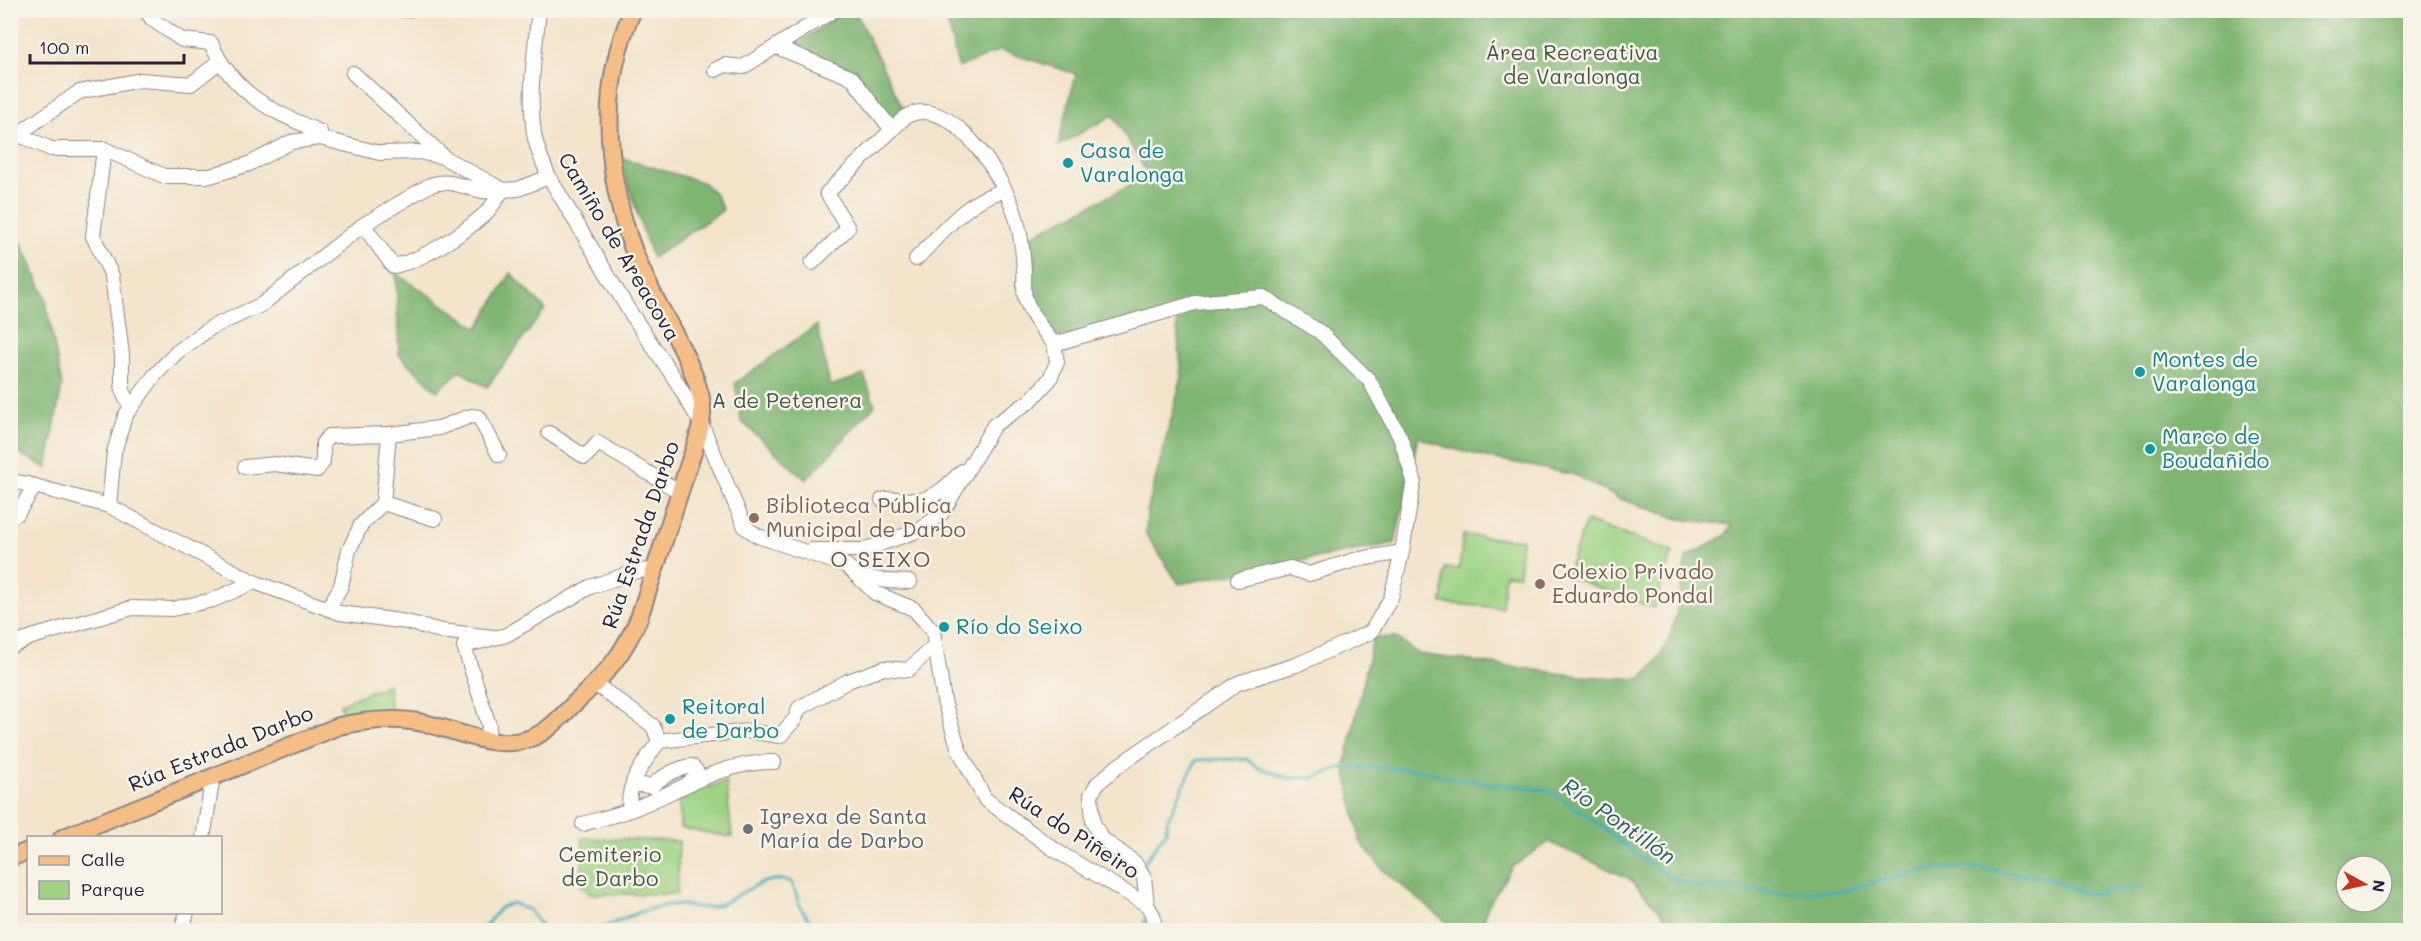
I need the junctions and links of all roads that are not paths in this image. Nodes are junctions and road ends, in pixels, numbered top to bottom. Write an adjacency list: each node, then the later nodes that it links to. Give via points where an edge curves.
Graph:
1 (145, 10): 8 (street, via 182,40 211,43)
2 (404, 10): 3 (street)
3 (409, 10)
4 (539, 10): 16 (street, Camiño de Areacova, via 533,74 534,133)
5 (633, 10): 24 (main road, Rúa Estrada Darbo, via 618,53 609,109 609,144 632,244 697,385 702,405)
6 (834, 10): 7 (street)
7 (777, 46): 9 (street, via 743,67 725,65); 11 (street, via 852,78)
8 (219, 62): 12 (street, via 191,84 141,80 79,92); 13 (street, via 244,92 320,132)
9 (715, 70)
10 (353, 74): 15 (street)
11 (892, 130): 18 (street, via 918,111 961,129 972,139); 21 (street, via 827,193 848,228)
12 (14, 132): 14 (street, via 51,149)
13 (320, 138): 14 (street, via 291,142 249,164 210,176 164,176); 15 (street, via 380,153 418,152)
14 (104, 149): 23 (street, via 93,236 112,276 122,386)
15 (443, 157): 17 (street)
16 (549, 177): 17 (street, via 518,189); 24 (street, Camiño de Areacova)
17 (503, 190): 19 (street, via 483,191 452,182 436,182); 19 (street, via 488,211 461,233 406,264 393,266)
18 (1004, 191): 20 (street, via 961,213); 22 (street, via 1015,212 1025,297 1039,326)
19 (363, 225): 23 (street, via 261,305 212,327 177,352)
20 (916, 259)
21 (812, 262)
22 (1054, 344): 30 (street, via 1057,362 1050,379 1030,401 994,425); 41 (street, via 1195,303 1263,297 1320,332 1368,380 1400,437 1414,480)
23 (131, 407): 37 (street, via 114,452)
24 (700, 423): 27 (main road, Rúa Estrada Darbo); 28 (street, Rúa do Piñeiro)
25 (549, 433): 34 (street, via 585,457 598,443)
26 (389, 434): 29 (street, via 439,428 471,416 479,417); 31 (street, via 329,436 323,442 323,462 317,470 275,464); 36 (street)
27 (697, 439): 28 (street); 34 (main road, Rúa Estrada Darbo)
28 (713, 450): 40 (street, Rúa do Piñeiro, via 745,527 758,536)
29 (499, 455)
30 (973, 459): 35 (street, via 950,483 925,499); 40 (street, via 942,513 920,530 863,550)
31 (245, 467)
32 (10, 482): 33 (street)
33 (35, 486): 37 (street); 38 (street, via 17,514)
34 (680, 492): 42 (main road, Rúa Estrada Darbo)
35 (882, 500)
36 (382, 504): 39 (street); 47 (street, via 362,525 349,550 341,586)
37 (110, 506): 45 (street)
38 (10, 517)
39 (435, 519)
40 (801, 550): 43 (street, Rúa do Piñeiro, via 847,566)
41 (1402, 552): 44 (street, via 1355,560 1309,574 1290,568); 64 (street, via 1391,598 1371,632 1296,665 1238,683 1097,784 1091,795 1093,822 1101,838 1136,863 1144,877)
42 (654, 570): 48 (street, via 637,571 590,587 506,635); 51 (main road, Rúa Estrada Darbo, via 628,643)
43 (856, 574): 46 (street); 49 (street, Rúa do Piñeiro, via 875,593 914,609 933,631)
44 (1238, 580)
45 (254, 582): 47 (street); 50 (street, via 213,600 172,609 132,608)
46 (910, 582)
47 (328, 609): 48 (street)
48 (493, 637): 52 (street, via 464,646 489,725)
49 (935, 645): 53 (street, via 908,670 875,671 799,708 780,736 748,731); 64 (street, Rúa do Piñeiro, via 944,701 959,750 985,799 1055,850)
50 (10, 647)
51 (595, 684): 52 (main road, Rúa Estrada Darbo, via 546,730 533,737 506,743); 53 (street, via 652,726)
52 (487, 741): 55 (main road, Rúa Estrada Darbo, via 412,721 365,721 309,736)
53 (659, 741): 56 (street)
54 (774, 762): 57 (street, via 745,765)
55 (213, 776): 60 (main road, Rúa Estrada Darbo); 61 (street)
56 (634, 779): 57 (street, via 639,785 652,786 683,767 692,766 697,772 695,778); 58 (street, via 628,798)
57 (676, 791): 58 (street)
58 (630, 810): 59 (street)
59 (583, 824)
60 (64, 836)
61 (203, 836)
62 (27, 851): 63 (main road)
63 (10, 858)
64 (1147, 905): 67 (street)
65 (186, 914): 66 (street)
66 (182, 930)
67 (1155, 930)

